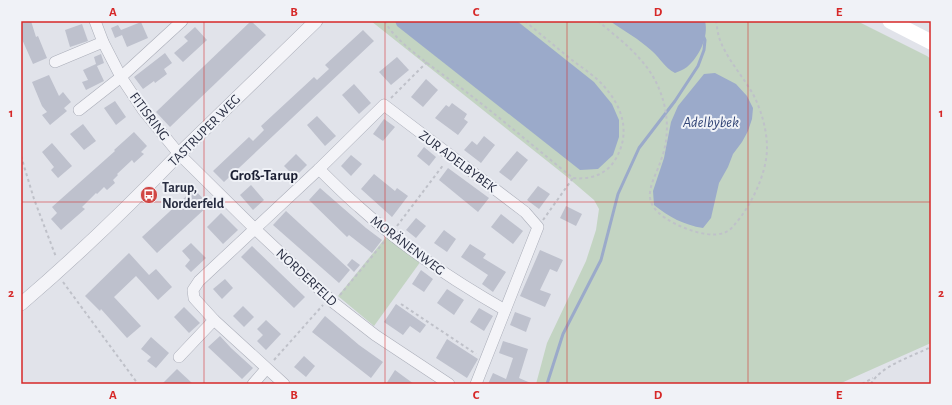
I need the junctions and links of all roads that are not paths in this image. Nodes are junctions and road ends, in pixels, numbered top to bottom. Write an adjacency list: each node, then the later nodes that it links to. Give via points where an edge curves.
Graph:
1 (95, 21): 5 (street, FITISRING)
2 (182, 21): 8 (street, FITISRING)
3 (316, 21): 10 (street, TASTRUPER WEG)
4 (890, 21): 6 (main road)
5 (103, 42): 7 (street); 8 (street, FITISRING)
6 (931, 42)
7 (55, 62)
8 (121, 77): 9 (street, FITISRING); 10 (street, FITISRING, via 143,110)
9 (79, 110)
10 (179, 154): 12 (street, NORDERFELD); 13 (street, TASTRUPER WEG, via 158,177)
11 (319, 169): 12 (street); 14 (street, MORÄNENWEG, via 359,208 391,234 468,289); 14 (street, ZUR ADELBYBEK, via 384,105 450,155 525,212 538,227)
12 (255, 229): 15 (street, via 199,281 193,290 194,298); 20 (street, NORDERFELD, via 331,301 375,335)
13 (21, 304)
14 (505, 310): 21 (street)
15 (214, 320): 16 (street); 17 (street)
16 (179, 356)
17 (266, 369): 18 (street); 19 (street)
18 (253, 384)
19 (284, 384)
20 (449, 384)
21 (476, 384)

